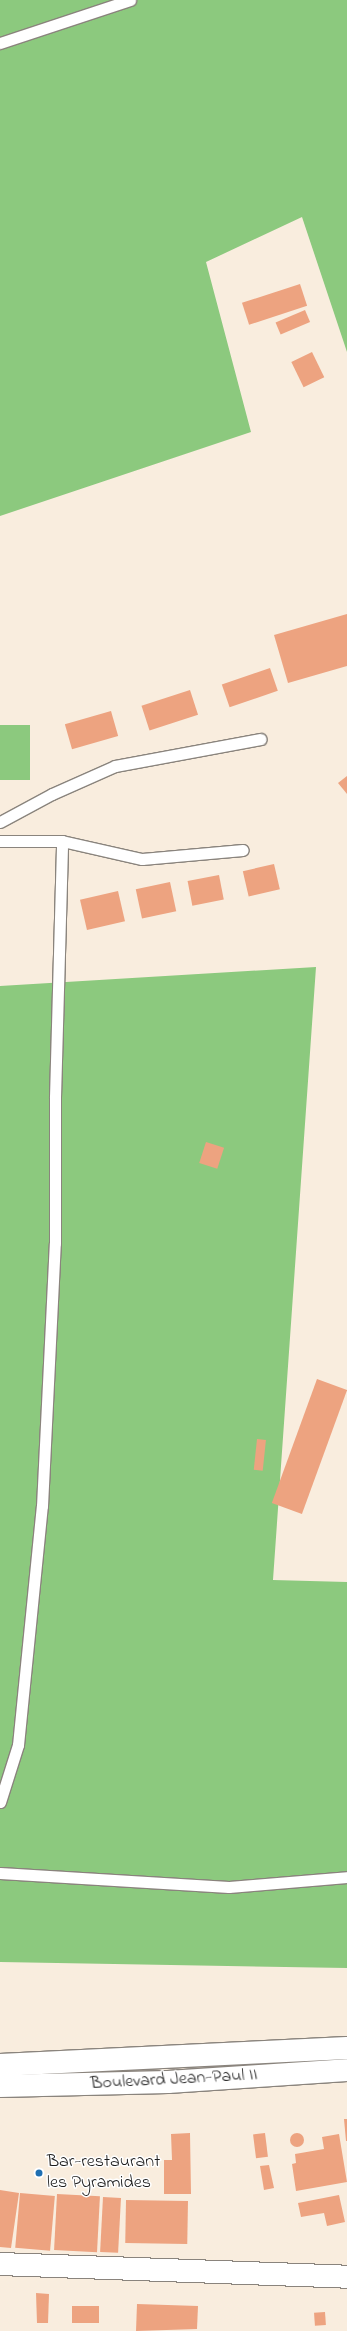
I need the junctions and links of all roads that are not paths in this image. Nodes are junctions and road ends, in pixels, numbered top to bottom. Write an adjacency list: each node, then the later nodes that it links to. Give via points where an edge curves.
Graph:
1 (130, 0): 2 (lane)
2 (0, 43)
3 (261, 739): 4 (lane, via 116,766 52,794)
4 (0, 822)
5 (0, 841): 6 (lane)
6 (62, 841): 7 (lane, via 142,860); 8 (lane, via 55,1097 55,1243 42,1506 18,1745)
7 (243, 850)
8 (0, 1802)
9 (0, 1873): 10 (lane, via 230,1887)
10 (347, 1877)
11 (347, 2048): 12 (main road, Boulevard Jean-Paul II)
12 (0, 2065)
13 (347, 2070): 14 (main road, Boulevard Jean-Paul II, via 168,2082)
14 (0, 2086)
15 (0, 2264): 16 (main road)
16 (347, 2277)

